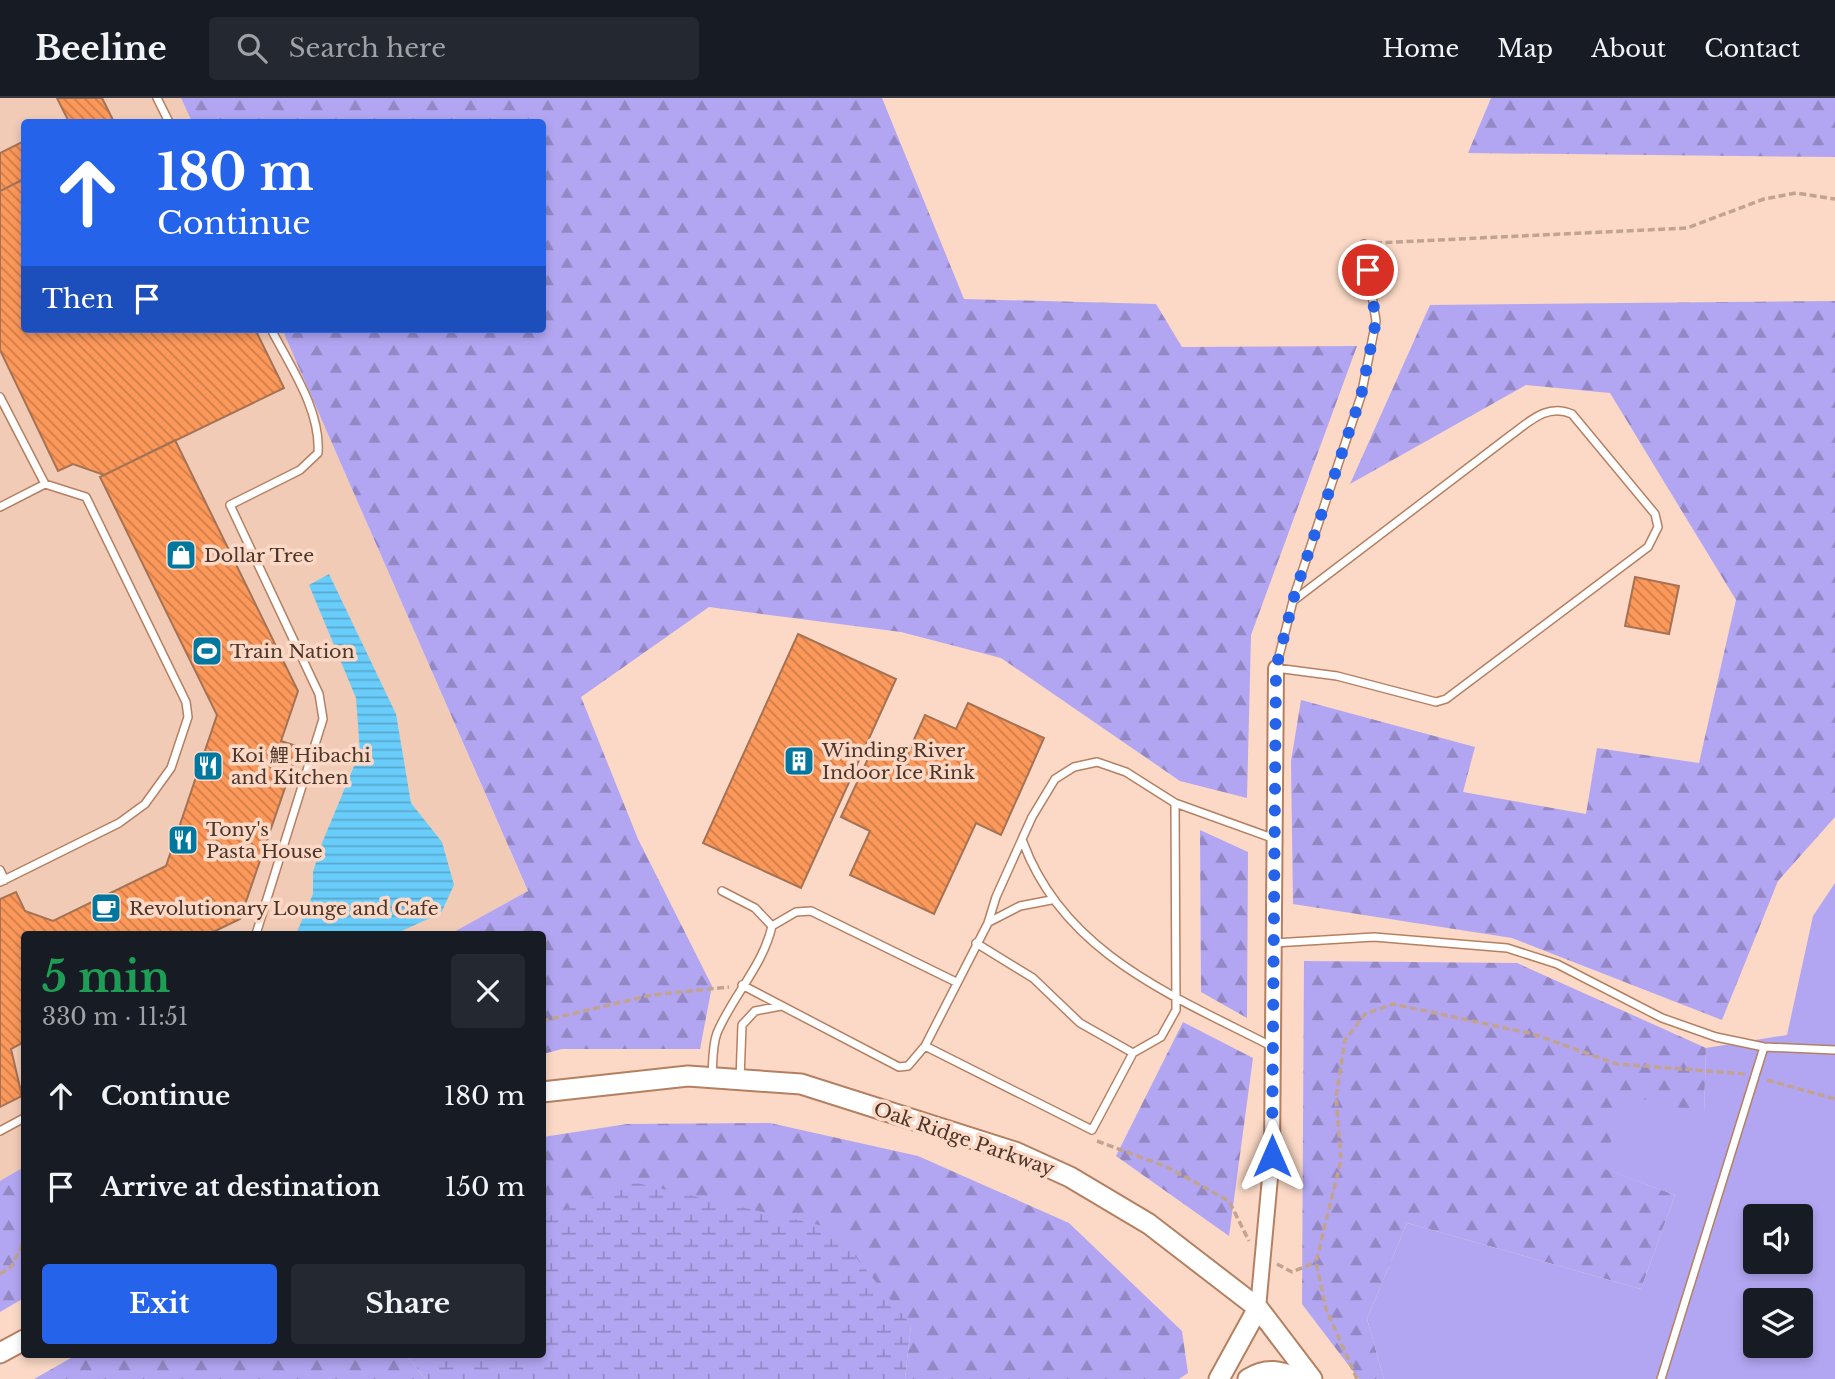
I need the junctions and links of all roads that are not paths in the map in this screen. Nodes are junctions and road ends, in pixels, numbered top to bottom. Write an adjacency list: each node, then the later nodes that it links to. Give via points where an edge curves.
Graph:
1 (157, 98): 2 (lane)
2 (168, 119)
3 (1364, 244): 8 (lane, via 1374,334 1361,396)
4 (273, 333): 19 (lane, via 310,407 319,435 318,453 300,470 230,505 319,694 323,719)
5 (0, 397): 6 (lane)
6 (45, 484): 7 (lane); 14 (lane, via 86,497 186,702 188,717 171,768 145,804 119,823)
7 (0, 507)
8 (1293, 601): 9 (lane); 9 (lane, via 1542,412 1572,414 1656,514 1658,527 1648,547 1446,699 1436,702 1337,676)
9 (1276, 668): 11 (street)
10 (1174, 803): 11 (lane); 12 (lane, via 1126,772 1097,762 1074,767 1055,779); 24 (lane)
11 (1275, 839): 21 (street)
12 (1023, 842): 16 (lane); 17 (lane)
13 (0, 870): 14 (lane)
14 (2, 881)
15 (723, 891): 18 (lane, via 755,908)
16 (1051, 900): 17 (lane, via 1014,908); 24 (lane, via 1094,944)
17 (988, 923): 20 (lane)
18 (772, 926): 22 (lane, via 796,912 811,911); 23 (lane, via 768,944)
19 (257, 931)
20 (976, 943): 22 (lane); 30 (lane, via 1033,978 1080,1023)
21 (1274, 943): 27 (street); 28 (lane, via 1374,937 1507,948 1557,964 1662,1018 1716,1037)
22 (956, 982): 26 (lane)
23 (742, 985): 25 (lane); 31 (lane, via 716,1036)
24 (1174, 996): 27 (lane); 30 (lane, via 1176,1010 1161,1037)
25 (781, 1006): 26 (lane, via 899,1067 916,1060); 32 (lane, via 755,1011 742,1025)
26 (925, 1045): 30 (lane, via 1092,1130)
27 (1273, 1047): 36 (street, via 1272,1156)
28 (1764, 1047): 29 (lane); 43 (lane)
29 (1835, 1050)
30 (1133, 1053)
31 (712, 1078): 32 (street, Oak Ridge Parkway); 33 (street, Oak Ridge Parkway, via 688,1076)
32 (740, 1080): 36 (street, Oak Ridge Parkway, via 801,1084 1015,1153 1070,1177 1149,1224)
33 (546, 1092)
34 (21, 1120): 35 (lane)
35 (0, 1131)
36 (1258, 1308): 39 (street); 42 (street, Oak Ridge Parkway)
37 (21, 1342): 38 (street)
38 (0, 1353)
39 (1219, 1379)
40 (1248, 1379): 41 (street, via 1262,1371 1278,1370)
41 (1300, 1379)
42 (1312, 1379)
43 (1661, 1379)

